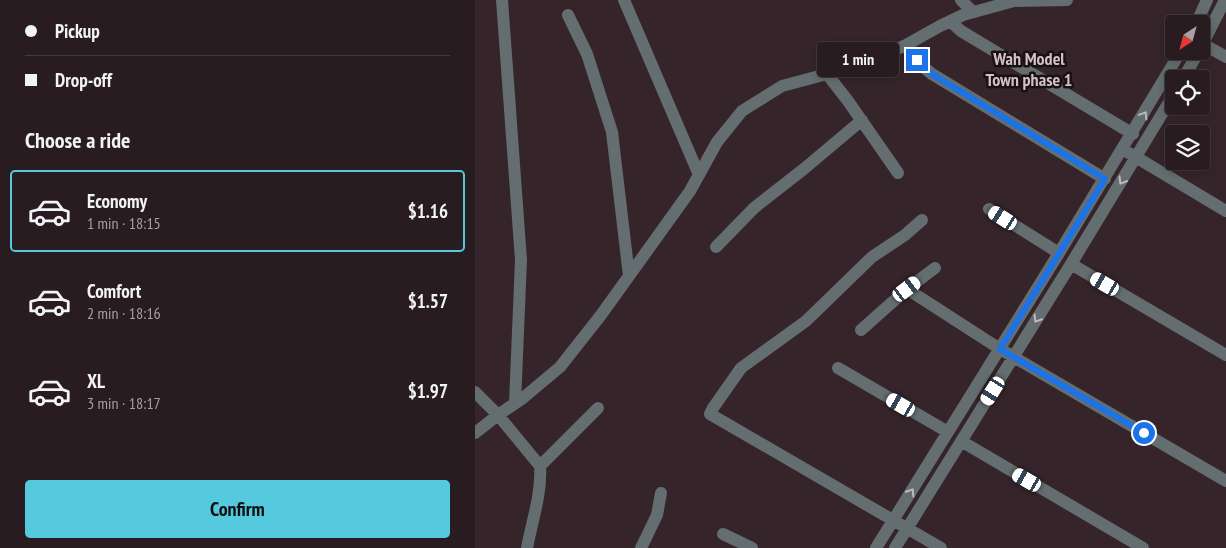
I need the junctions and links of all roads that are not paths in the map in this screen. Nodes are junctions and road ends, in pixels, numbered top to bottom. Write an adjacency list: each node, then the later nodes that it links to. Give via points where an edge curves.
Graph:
1 (503, 0): 41 (street, via 521,260)
2 (624, 0): 24 (street)
3 (961, 0): 8 (street)
4 (1067, 0): 7 (street)
5 (1207, 0): 10 (street)
6 (1225, 0): 12 (street)
7 (1041, 1): 8 (street, via 1014,1)
8 (973, 12): 11 (street)
9 (568, 15): 33 (street, via 587,54 612,132)
10 (1200, 15)
11 (950, 21): 13 (street); 20 (street)
12 (1210, 29)
13 (906, 45): 17 (street); 25 (street, via 932,74)
14 (1210, 50): 15 (street)
15 (1226, 57)
16 (1176, 60): 20 (street, one-way to 16)
17 (827, 74): 19 (street); 24 (street, via 782,86 742,112 717,142)
18 (1165, 109): 22 (street)
19 (862, 120): 23 (street); 29 (street, via 754,208)
20 (1133, 134): 21 (street)
21 (1122, 149): 22 (street); 25 (street)
22 (1136, 158): 27 (street); 31 (street, one-way to 31)
23 (898, 173)
24 (699, 175): 33 (street)
25 (1105, 179): 30 (street)
26 (989, 209): 30 (street)
27 (1226, 211)
28 (922, 220): 50 (street, via 872,257 806,321 741,368 711,414)
29 (716, 247)
30 (1059, 253): 36 (street)
31 (1071, 264): 37 (street); 38 (street, one-way to 38)
32 (935, 268): 34 (street)
33 (629, 276): 41 (street, via 560,367)
34 (907, 289): 35 (street); 36 (street)
35 (861, 330)
36 (1000, 349): 38 (street); 44 (street)
37 (1226, 355)
38 (1014, 357): 46 (street); 48 (street)
39 (838, 368): 44 (street)
40 (475, 392): 43 (street)
41 (515, 403): 43 (street)
42 (598, 408): 47 (street)
43 (498, 415): 45 (street); 47 (street)
44 (948, 432): 50 (street, one-way to 44)
45 (475, 433)
46 (961, 441): 51 (street); 59 (street)
47 (540, 466): 53 (street, via 538,497)
48 (1226, 481)
49 (661, 492): 54 (street, via 657,514)
50 (893, 519): 51 (street); 56 (street)
51 (907, 528): 57 (street); 58 (street)
52 (723, 534): 55 (street)
53 (527, 548)
54 (641, 548)
55 (751, 548)
56 (876, 548)
57 (895, 548)
58 (941, 548)
59 (1143, 548)

